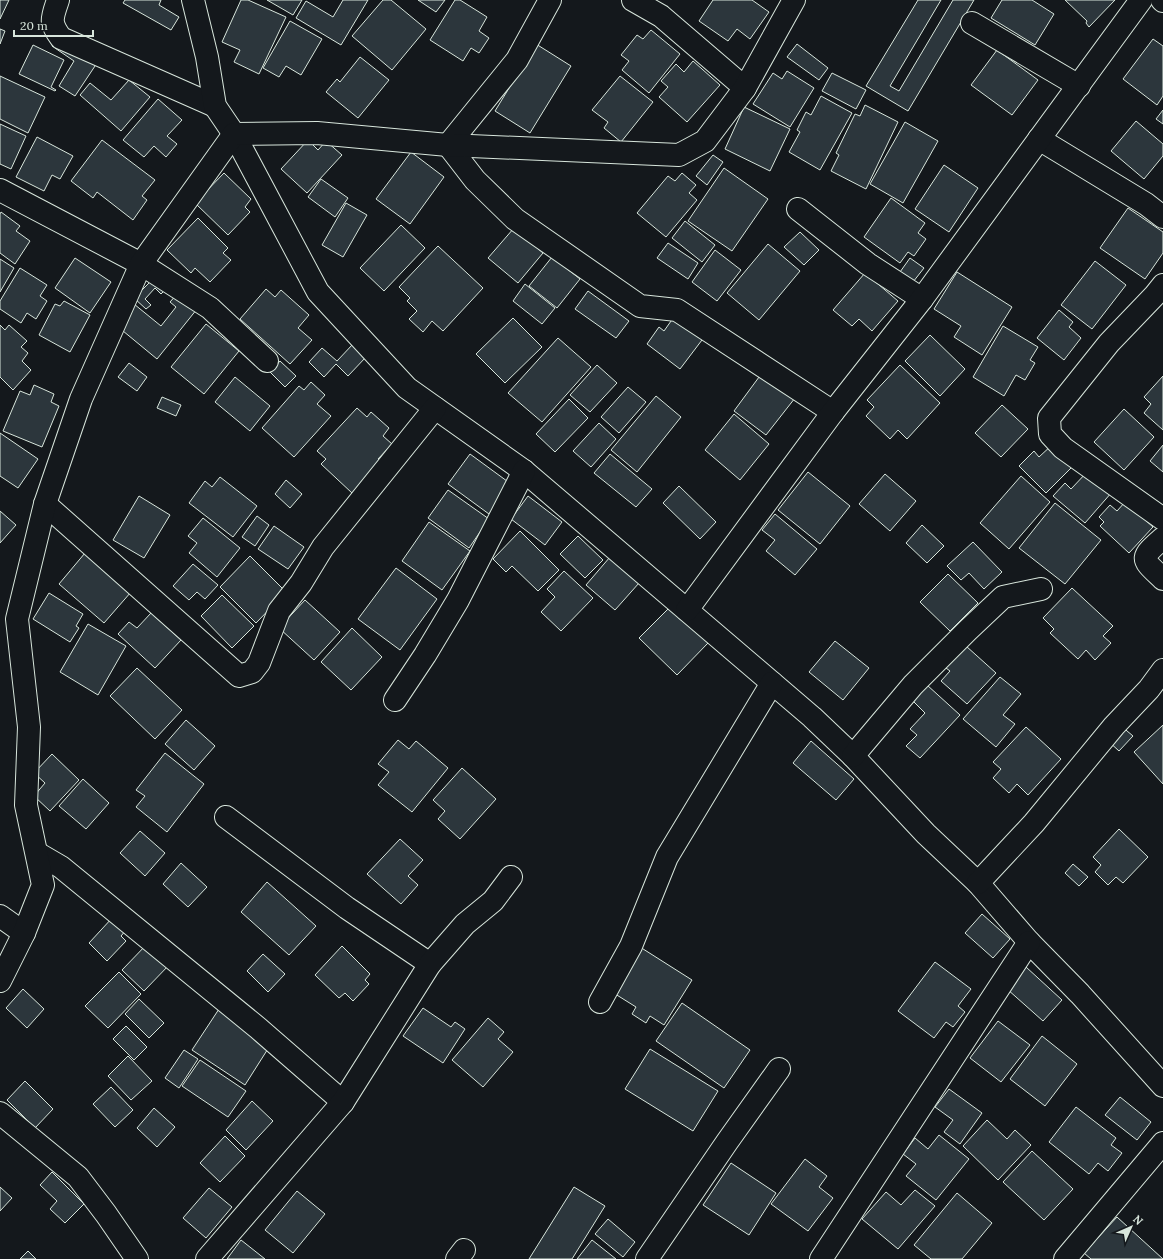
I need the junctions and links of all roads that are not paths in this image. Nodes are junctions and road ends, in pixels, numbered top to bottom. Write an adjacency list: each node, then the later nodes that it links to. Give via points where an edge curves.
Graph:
1 (58, 0): 10 (street, via 53,15 53,28 61,38)
2 (193, 0): 10 (street, via 207,57)
3 (550, 0): 13 (street, via 517,60)
4 (633, 0): 9 (street, via 661,16)
5 (794, 0): 9 (street)
6 (1141, 0): 8 (street)
7 (972, 23): 8 (street)
8 (1079, 86): 12 (street)
9 (745, 88): 13 (street, via 706,141 679,155)
10 (215, 106): 11 (street)
11 (234, 134): 13 (street, via 317,133); 17 (street); 21 (street, via 318,292 407,388)
12 (1039, 139): 16 (street); 19 (street)
13 (448, 145): 22 (street, via 475,180 515,219 633,302 640,306 677,310)
14 (0, 190): 17 (street)
15 (798, 209): 19 (street, via 868,264)
16 (1163, 217)
17 (141, 264): 20 (street, via 210,308); 24 (street, via 81,399)
18 (1160, 294): 25 (street, via 1109,344 1049,418 1050,434 1063,448)
19 (922, 300): 22 (street)
20 (267, 361)
21 (435, 408): 23 (street); 24 (street, via 323,547 301,583 279,611 259,662 252,672 240,676)
22 (833, 412): 29 (street)
23 (524, 470): 29 (street); 33 (street, via 458,600)
24 (45, 504): 30 (street)
25 (1163, 519)
26 (1163, 538): 27 (street, via 1145,557 1146,562)
27 (1163, 579)
28 (1041, 589): 34 (street, via 1003,598 913,684)
29 (686, 610): 32 (street)
30 (9, 618): 36 (street, via 29,726 26,805)
31 (1163, 670): 38 (street, via 1034,823)
32 (772, 683): 34 (street); 44 (street, via 667,857 631,946)
33 (395, 700)
34 (853, 756): 38 (street, via 926,834)
35 (226, 818): 42 (street, via 348,908)
36 (37, 853): 40 (street, via 43,885); 47 (street, via 61,867 252,1023)
37 (511, 877): 42 (street, via 493,901 465,924)
38 (978, 883): 41 (street)
39 (0, 916): 40 (street)
40 (24, 932): 43 (street)
41 (1029, 942): 46 (street); 53 (street)
42 (430, 964): 47 (street)
43 (0, 982)
44 (600, 1002)
45 (779, 1069): 52 (street)
46 (1162, 1085)
47 (344, 1102): 51 (street)
48 (3, 1121): 50 (street, via 78,1177)
49 (1163, 1144): 54 (street)
50 (137, 1259)
51 (207, 1259)
52 (647, 1259)
53 (821, 1259)
54 (1065, 1259)

